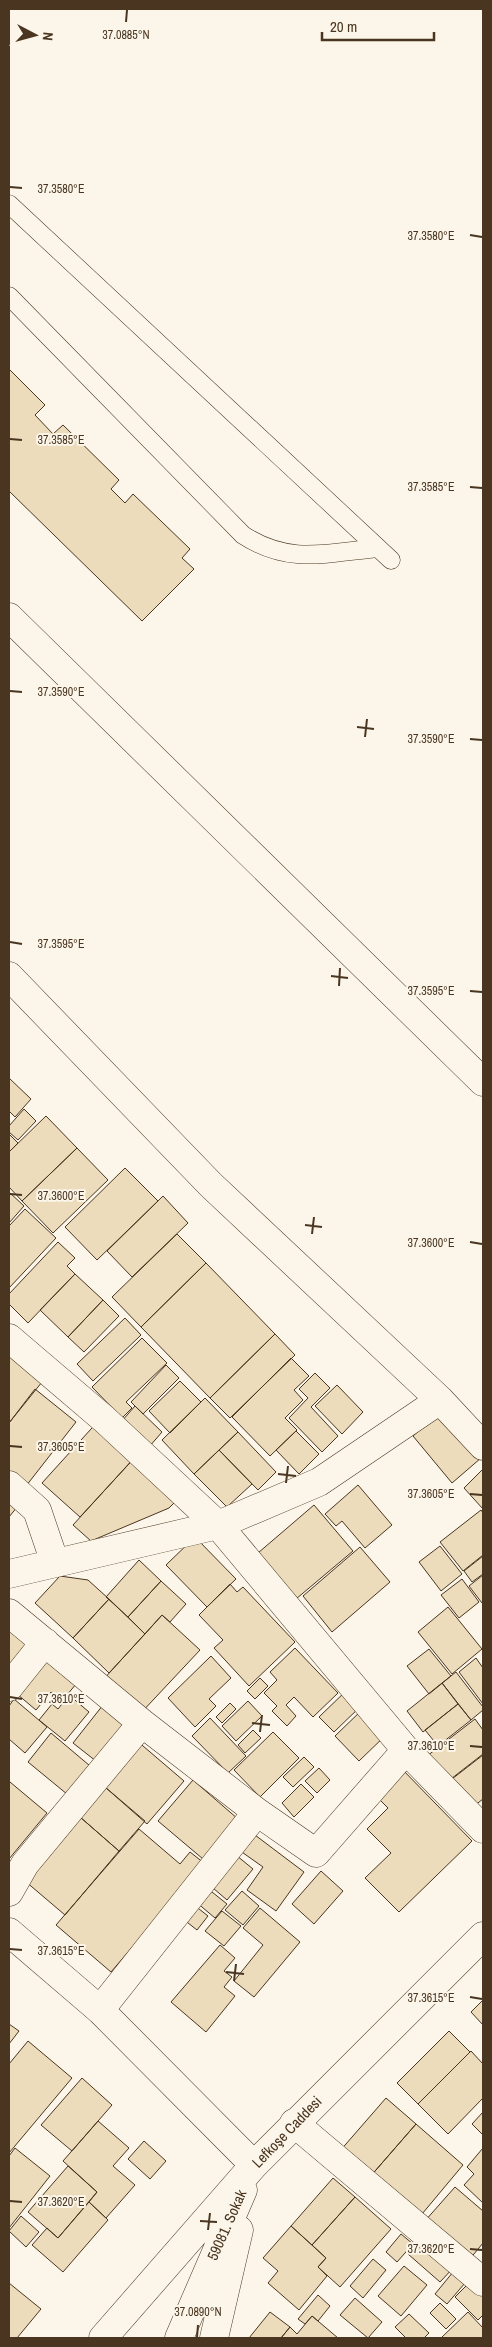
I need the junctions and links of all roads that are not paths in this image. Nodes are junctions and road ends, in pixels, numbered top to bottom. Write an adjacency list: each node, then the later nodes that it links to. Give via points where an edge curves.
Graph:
1 (9, 204): 2 (lane, via 385,554 287,554 271,551 243,535)
2 (9, 296)
3 (9, 617): 5 (street)
4 (9, 976): 7 (street, via 211,1185)
5 (483, 1082)
6 (9, 1338): 10 (street, via 104,1419)
7 (440, 1400): 8 (street); 10 (street, via 319,1482)
8 (483, 1446)
9 (9, 1485): 11 (street, via 37,1510)
10 (218, 1525): 11 (street); 17 (street)
11 (55, 1563): 12 (street)
12 (9, 1574)
13 (9, 1614): 14 (street)
14 (45, 1642): 15 (street); 16 (street)
15 (9, 1687)
16 (142, 1723): 18 (street); 20 (street, via 25,1864)
17 (406, 1750): 18 (street, via 316,1853); 19 (street)
18 (257, 1812): 23 (street)
19 (483, 1829)
20 (9, 1892)
21 (9, 1932): 23 (street)
22 (483, 1936): 24 (street, Lefkoşe Caddesi)
23 (100, 2010): 25 (street)
24 (294, 2123): 25 (street, Lefkoşe Caddesi); 26 (street)
25 (254, 2165): 27 (street, Lefkoşe Caddesi); 28 (street, 59081. Sokak); 29 (street, 59081. Sokak)
26 (483, 2282)
27 (103, 2338)
28 (179, 2338)
29 (214, 2338)

